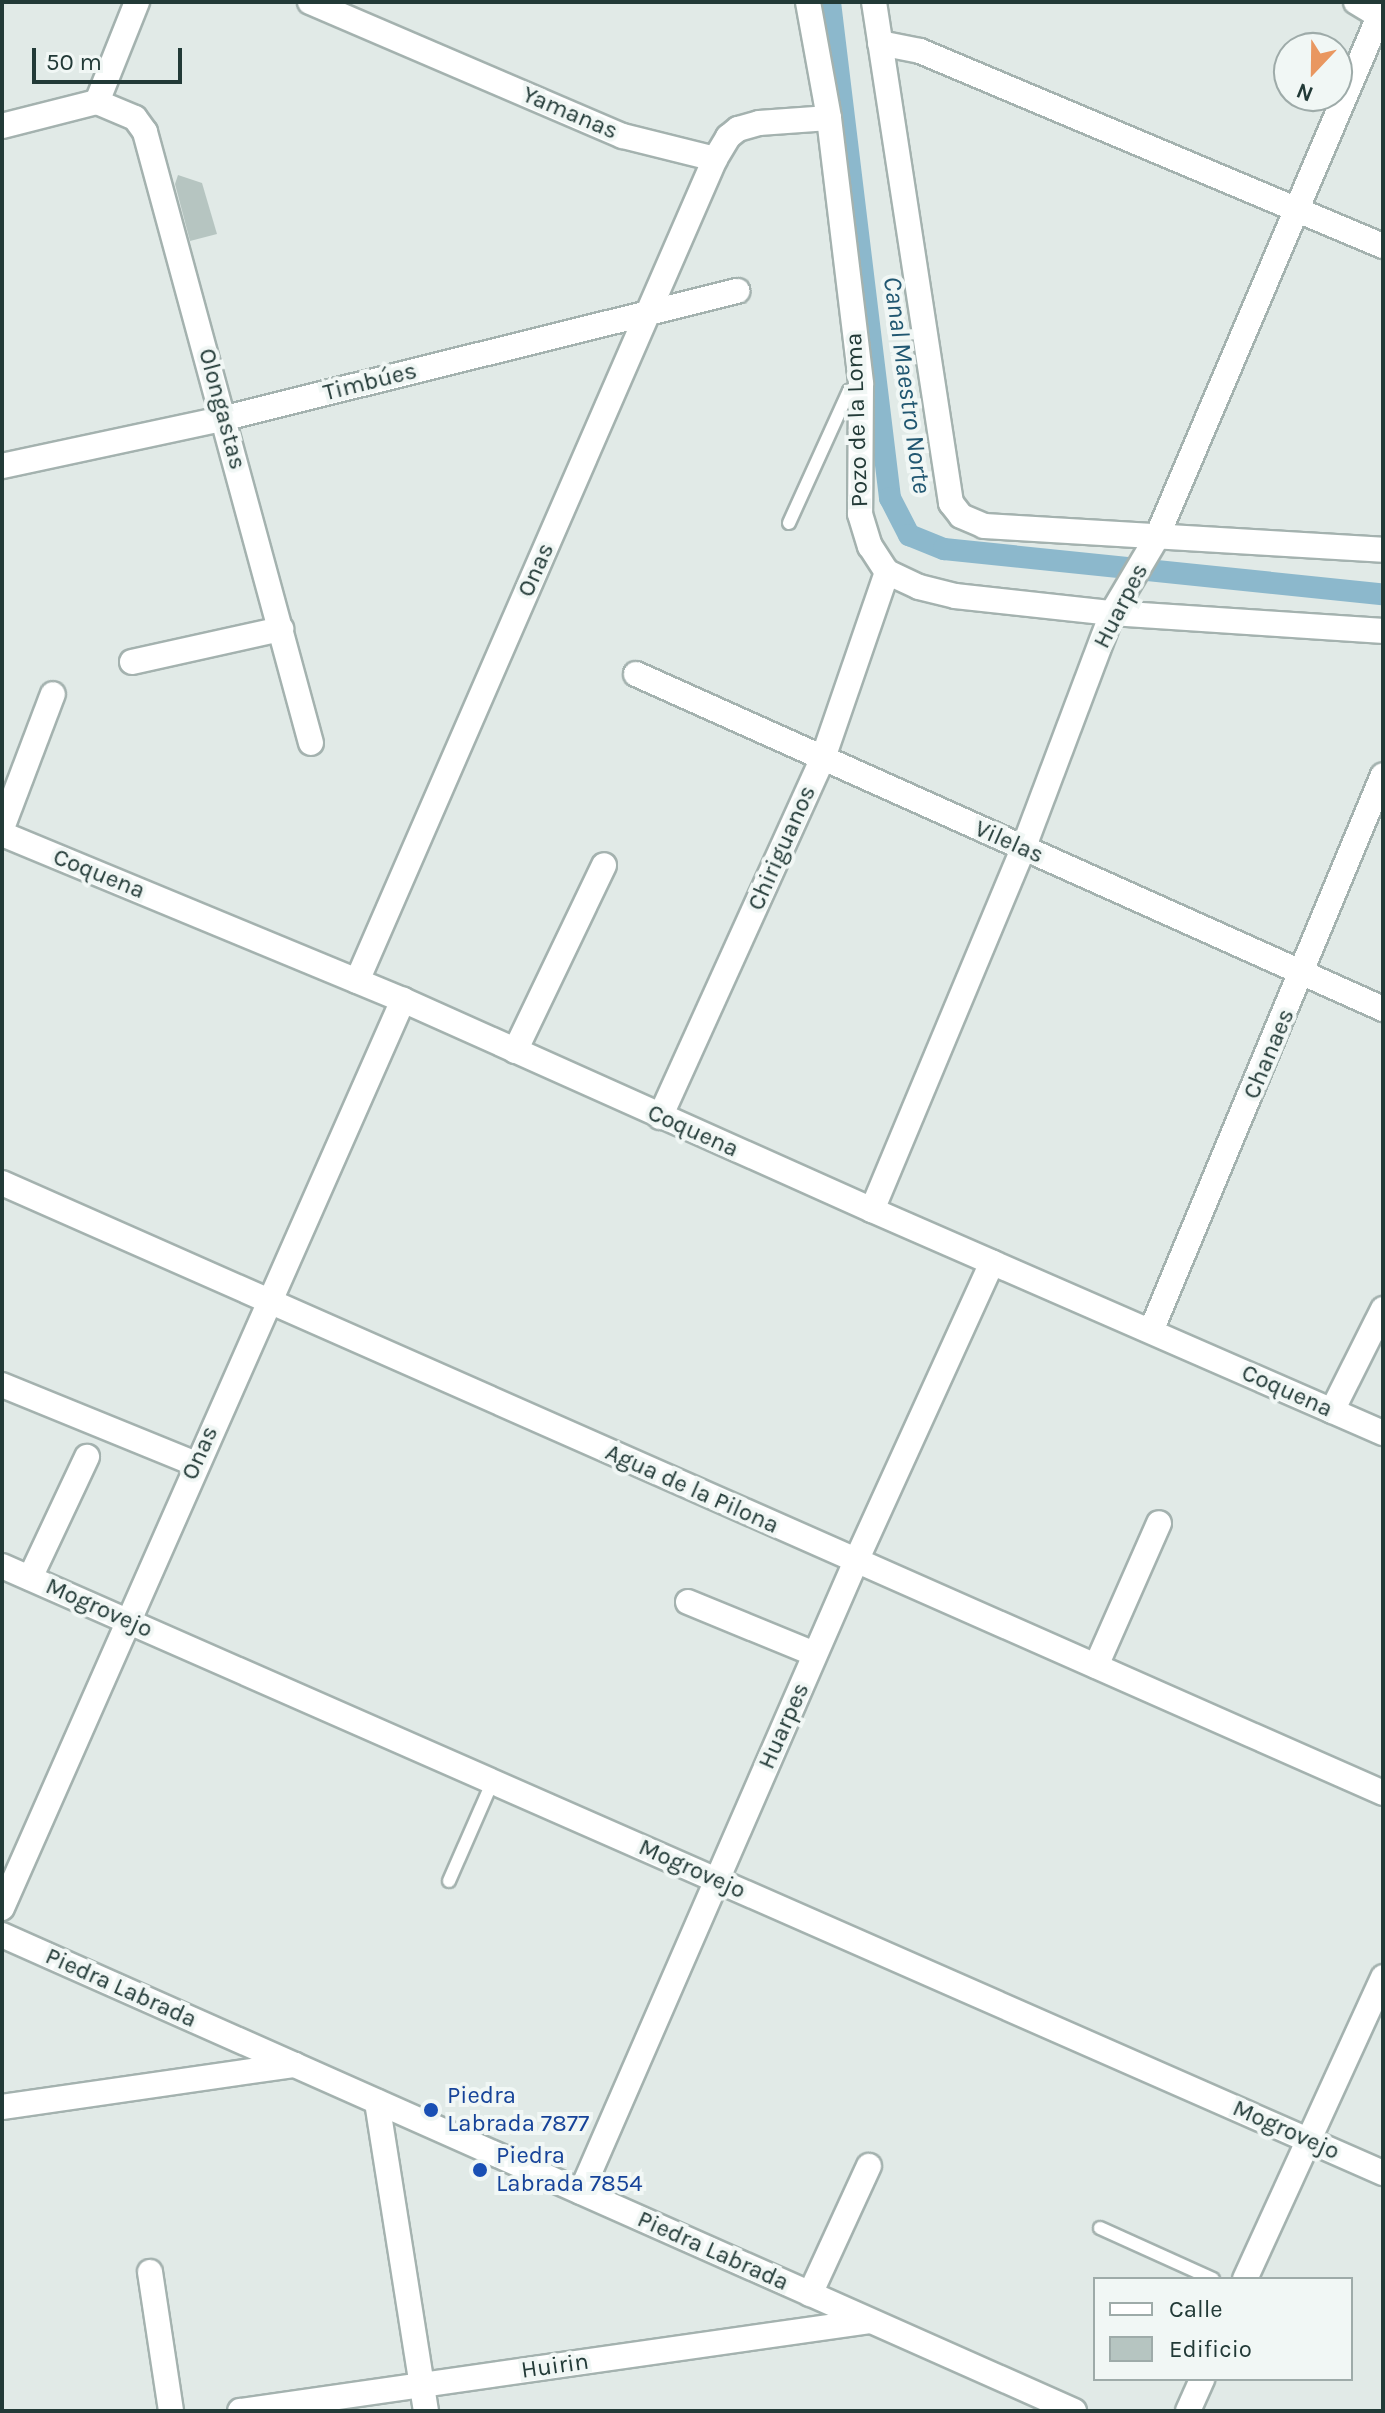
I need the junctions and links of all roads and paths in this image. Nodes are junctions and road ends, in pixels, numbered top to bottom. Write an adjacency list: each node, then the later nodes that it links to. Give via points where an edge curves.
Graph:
1 (137, 2): 8 (street)
2 (310, 2): 11 (street, Yamanas, via 623,136)
3 (808, 2): 9 (street, Pozo de la Loma)
4 (874, 2): 7 (street)
5 (1356, 2): 6 (street)
6 (1382, 14): 12 (street, Huarpes)
7 (880, 43): 12 (street, via 920,51); 20 (street, via 951,503 961,516 984,526)
8 (97, 102): 10 (street); 17 (street, Olongastas, via 135,118 145,132)
9 (829, 118): 11 (street, via 738,129); 16 (street, Pozo de la Loma)
10 (2, 126)
11 (715, 159): 15 (street, Onas)
12 (1295, 209): 13 (street); 20 (street, Huarpes)
13 (1383, 246)
14 (737, 291): 15 (street, Timbúes)
15 (648, 313): 17 (street, Timbúes); 37 (street, Onas)
16 (861, 384): 19 (lane, via 849,391); 22 (street, Pozo de la Loma, via 860,514 870,546)
17 (225, 418): 18 (street, Timbúes); 24 (street, Olongastas)
18 (2, 466)
19 (789, 523)
20 (1156, 539): 21 (street); 23 (street, Huarpes)
21 (1383, 550)
22 (887, 572): 23 (street, via 955,596); 30 (street, Chiriguanos)
23 (1112, 613): 25 (street); 34 (street, Huarpes)
24 (281, 629): 26 (street); 29 (street, Olongastas)
25 (1383, 631)
26 (132, 662)
27 (636, 674): 30 (street, Vilelas)
28 (53, 694): 32 (street)
29 (311, 743)
30 (823, 758): 34 (street, Vilelas); 41 (street, Chiriguanos)
31 (1383, 775): 36 (street, Chanaes)
32 (2, 828)
33 (2, 834): 37 (street, Coquena)
34 (1023, 849): 36 (street, Vilelas); 43 (street, Huarpes)
35 (604, 865): 40 (street)
36 (1303, 974): 39 (street, Vilelas); 47 (street, Chanaes)
37 (357, 981): 38 (street, Coquena)
38 (403, 1000): 40 (street, Coquena); 45 (street, Onas)
39 (1383, 1009)
40 (515, 1051): 41 (street, Coquena)
41 (660, 1117): 43 (street, Coquena)
42 (2, 1183): 45 (street, Agua de la Pilona)
43 (872, 1210): 44 (street, Coquena)
44 (992, 1262): 47 (street, Coquena); 54 (street, Huarpes)
45 (267, 1301): 52 (street, Onas); 54 (street, Agua de la Pilona)
46 (1383, 1309): 49 (street)
47 (1151, 1331): 49 (street, Coquena)
48 (2, 1385): 52 (street)
49 (1332, 1411): 50 (street, Coquena)
50 (1383, 1433)
51 (87, 1457): 56 (street)
52 (196, 1464): 58 (street, Onas)
53 (1159, 1523): 60 (street)
54 (856, 1561): 59 (street, Huarpes); 60 (street, Agua de la Pilona)
55 (2, 1566): 56 (street, Mogrovejo)
56 (30, 1578): 58 (street, Mogrovejo)
57 (688, 1602): 59 (street)
58 (127, 1621): 61 (street, Mogrovejo); 65 (street, Onas)
59 (815, 1654): 63 (street, Huarpes)
60 (1096, 1666): 62 (street, Agua de la Pilona)
61 (493, 1781): 63 (street, Mogrovejo); 64 (lane)
62 (1383, 1793)
63 (717, 1880): 71 (street, Mogrovejo); 74 (street, Huarpes)
64 (449, 1881)
65 (2, 1908)
66 (2, 1935): 68 (street, Piedra Labrada)
67 (1383, 1977): 71 (street)
68 (295, 2065): 69 (street, Piedra Labrada); 70 (street)
69 (377, 2102): 74 (street, Piedra Labrada); 82 (street)
70 (2, 2107)
71 (1309, 2140): 73 (street, Mogrovejo); 78 (street)
72 (869, 2166): 79 (street)
73 (1383, 2173)
74 (581, 2192): 79 (street, Piedra Labrada)
75 (1100, 2228): 77 (lane)
76 (150, 2272): 83 (street)
77 (1209, 2277)
78 (1246, 2277)
79 (810, 2294): 80 (street, Piedra Labrada)
80 (870, 2321): 82 (street, Huirin); 86 (street, Piedra Labrada)
81 (1201, 2381): 87 (street)
82 (422, 2385): 84 (street, Huirin); 85 (street)
83 (171, 2411)
84 (240, 2411)
85 (426, 2411)
86 (1074, 2411)
87 (1188, 2411)

